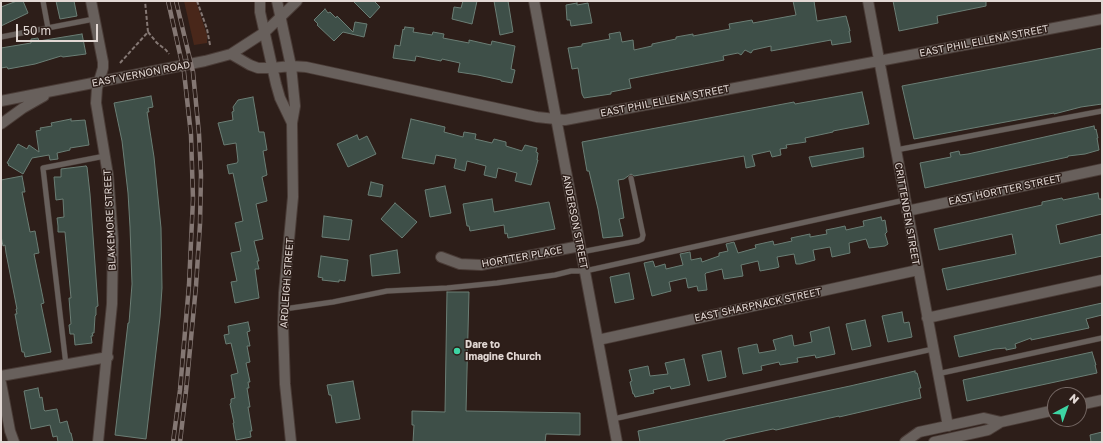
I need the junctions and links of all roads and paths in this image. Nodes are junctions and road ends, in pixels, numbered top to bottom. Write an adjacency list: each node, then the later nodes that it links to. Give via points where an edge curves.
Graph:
1 (43, 1): 13 (lane)
2 (91, 1): 12 (street, BLAKEMORE STREET)
3 (144, 1): 14 (path)
4 (197, 1): 17 (path, via 208,30)
5 (260, 1): 15 (street, ARDLEIGH STREET)
6 (277, 1): 10 (street, ARDLEIGH STREET)
7 (297, 1): 10 (street, EAST VERNON ROAD)
8 (534, 1): 28 (street, ANDERSON STREET)
9 (868, 1): 20 (street, CRITTENDEN STREET)
10 (281, 17): 15 (street, EAST VERNON ROAD); 22 (street, ARDLEIGH STREET)
11 (1102, 18): 20 (street, EAST PHIL ELLENA STREET)
12 (94, 19): 13 (lane); 24 (street, BLAKEMORE STREET, via 103,62)
13 (48, 28): 16 (lane)
14 (148, 32): 18 (path); 21 (path)
15 (265, 32): 19 (street, EAST VERNON ROAD); 23 (street, ARDLEIGH STREET)
16 (1, 37)
17 (210, 45)
18 (169, 54)
19 (232, 54): 23 (street, EAST PHIL ELLENA STREET, via 258,68); 24 (street, EAST VERNON ROAD)
20 (879, 61): 28 (street, EAST PHIL ELLENA STREET, via 574,119); 31 (street, CRITTENDEN STREET)
21 (120, 63)
22 (291, 66): 23 (street, EAST PHIL ELLENA STREET); 28 (street, EAST PHIL ELLENA STREET); 30 (street, ARDLEIGH STREET, via 295,106)
23 (272, 68): 30 (street, ARDLEIGH STREET, via 280,98)
24 (99, 82): 25 (street, EAST VERNON ROAD); 32 (street, BLAKEMORE STREET, via 96,103)
25 (51, 92): 26 (street, EAST VERNON ROAD); 29 (street, EAST VERNON ROAD)
26 (1, 101)
27 (1102, 111): 31 (lane)
28 (556, 120): 37 (street, ANDERSON STREET)
29 (1, 124)
30 (292, 124): 42 (street, ARDLEIGH STREET, via 293,197)
31 (896, 150): 35 (street, CRITTENDEN STREET)
32 (106, 156): 47 (street, BLAKEMORE STREET, via 113,248); 48 (lane, via 43,168)
33 (1102, 169): 36 (street, EAST HORTTER STREET)
34 (631, 178): 37 (lane, via 642,239)
35 (905, 200): 36 (street, CRITTENDEN STREET); 40 (lane)
36 (907, 211): 39 (street, CRITTENDEN STREET)
37 (581, 249): 38 (street, HORTTER PLACE, via 482,265 460,264); 40 (street, ANDERSON STREET)
38 (441, 257)
39 (918, 270): 43 (street, CRITTENDEN STREET); 45 (street, EAST SHARPNACK STREET)
40 (585, 271): 42 (lane, via 497,283 387,291); 45 (street, ANDERSON STREET)
41 (1102, 280): 43 (street)
42 (284, 309): 64 (street, ARDLEIGH STREET, via 285,384)
43 (927, 318): 46 (street, CRITTENDEN STREET)
44 (1102, 338): 49 (lane)
45 (598, 340): 56 (street, ANDERSON STREET)
46 (933, 349): 49 (street, CRITTENDEN STREET); 56 (lane)
47 (108, 357): 48 (street); 63 (street, BLAKEMORE STREET)
48 (66, 365): 50 (street)
49 (937, 374): 58 (street, CRITTENDEN STREET)
50 (1, 376)
51 (1, 383): 52 (street)
52 (2, 397): 59 (street)
53 (1102, 400): 54 (street)
54 (1087, 403)
55 (1047, 412): 57 (street)
56 (613, 419): 65 (street, ANDERSON STREET)
57 (1001, 422): 58 (street, via 984,418); 60 (street, via 988,430)
58 (948, 426): 66 (street, via 919,432)
59 (10, 431): 61 (street); 62 (street)
60 (951, 440): 67 (street)
61 (8, 442)
62 (14, 442)
63 (98, 442)
64 (291, 442)
65 (617, 442)
66 (905, 442)
67 (934, 442)

